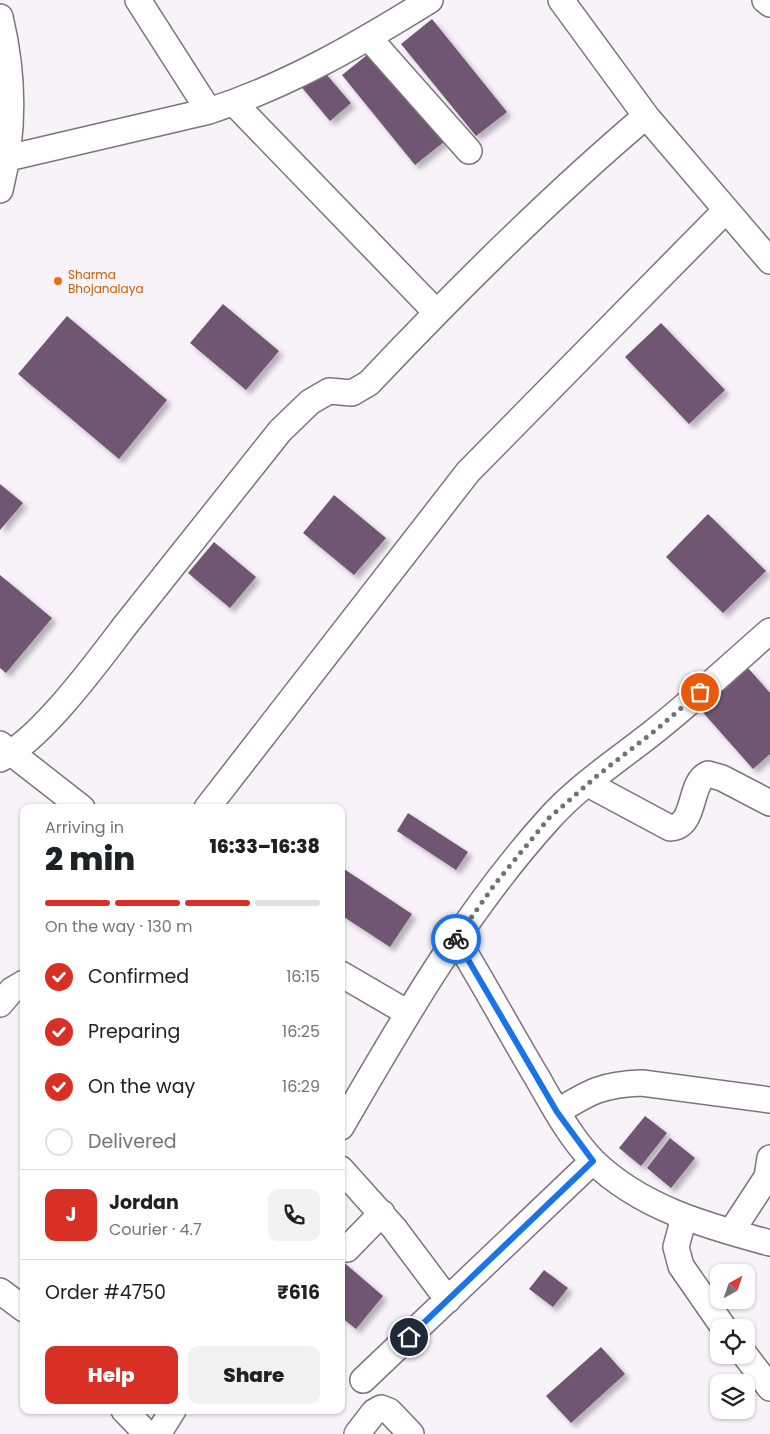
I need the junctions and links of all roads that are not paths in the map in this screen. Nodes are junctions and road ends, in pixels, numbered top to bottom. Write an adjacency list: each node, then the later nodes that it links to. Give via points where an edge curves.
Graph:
1 (138, 0): 9 (street)
2 (430, 0): 7 (street)
3 (561, 0): 10 (street)
4 (765, 0): 5 (street)
5 (770, 4)
6 (1, 26): 12 (street, via 9,65 12,107)
7 (369, 38): 8 (street, via 277,86); 11 (street)
8 (234, 103): 9 (street); 16 (street)
9 (209, 111): 12 (street)
10 (646, 116): 14 (street); 16 (street, via 603,152)
11 (469, 151)
12 (8, 158): 13 (street)
13 (0, 190)
14 (725, 211): 15 (street); 22 (street, via 468,472)
15 (770, 261)
16 (436, 312): 18 (street, via 368,383 352,393 329,391 310,402 280,431 84,678 32,737)
17 (770, 631): 19 (street)
18 (4, 752): 21 (street)
19 (588, 784): 20 (street, via 670,828 684,822 701,781 708,774); 23 (street, via 549,818)
20 (770, 802)
21 (76, 804)
22 (210, 804)
23 (456, 938): 25 (street); 27 (street)
24 (345, 976): 25 (street)
25 (408, 1013): 28 (street)
26 (770, 1100): 27 (street, via 642,1083 620,1084 602,1087)
27 (557, 1112): 30 (street)
28 (345, 1120)
29 (770, 1158): 34 (street, via 767,1177)
30 (593, 1161): 33 (street, via 624,1184); 38 (street)
31 (345, 1173): 32 (street)
32 (382, 1213): 36 (street); 38 (street)
33 (684, 1217): 34 (street); 40 (street, via 676,1247 681,1266)
34 (731, 1232): 35 (street)
35 (770, 1243)
36 (347, 1249)
37 (0, 1291): 39 (street)
38 (448, 1300): 42 (street)
39 (20, 1306)
40 (718, 1319)
41 (752, 1364): 43 (street)
42 (363, 1380)
43 (770, 1388)
44 (128, 1414): 46 (street)
45 (170, 1414): 47 (street)
46 (147, 1434)
47 (158, 1434)
48 (357, 1434): 49 (street, via 381,1408 389,1411)
49 (411, 1434)

